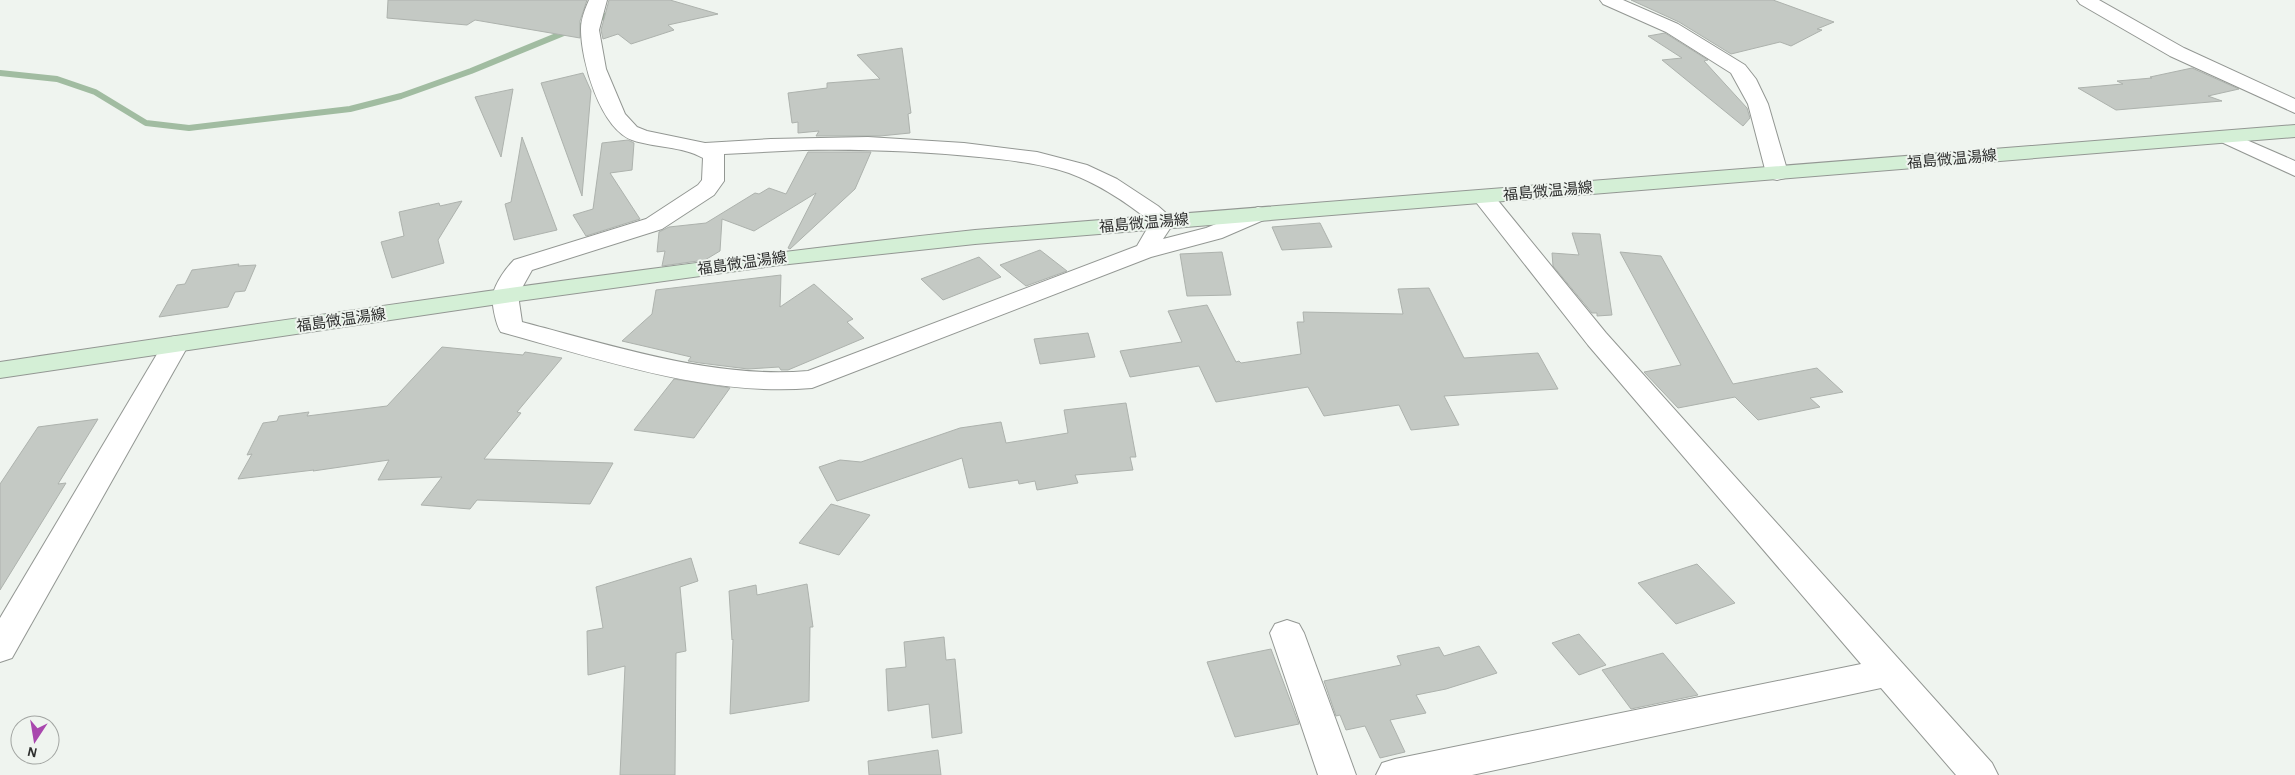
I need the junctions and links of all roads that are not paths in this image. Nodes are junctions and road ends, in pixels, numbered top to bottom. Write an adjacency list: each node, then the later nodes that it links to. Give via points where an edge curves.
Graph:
1 (598, 0): 7 (street, via 589,31 601,82 617,121 630,131 656,140)
2 (1609, 0): 9 (street, via 1672,28 1745,76 1755,94)
3 (2086, 0): 4 (street, via 2177,52)
4 (2295, 106)
5 (2295, 131): 6 (main road, 福島微温湯線)
6 (2226, 137): 8 (street); 9 (main road, 福島微温湯線)
7 (706, 149): 12 (street, via 855,142 940,147 1048,160 1110,184 1138,200); 14 (street, via 714,155 714,168 713,180 706,190 654,224 523,264)
8 (2295, 169)
9 (1777, 173): 10 (main road, 福島微温湯線)
10 (1483, 197): 11 (main road, 福島微温湯線); 19 (street, via 1597,339)
11 (1258, 214): 12 (main road, 福島微温湯線); 13 (street, via 1214,233)
12 (1163, 221): 13 (street); 14 (main road, 福島微温湯線, via 790,257)
13 (1143, 252): 14 (street, via 812,379 779,382 724,378 510,327)
14 (504, 295): 15 (main road, 福島微温湯線)
15 (176, 344): 16 (main road, 福島微温湯線); 18 (street)
16 (0, 370)
17 (1287, 633): 20 (street)
18 (0, 648)
19 (1890, 672): 21 (street); 22 (street)
20 (1337, 775)
21 (1395, 775)
22 (1979, 775)

